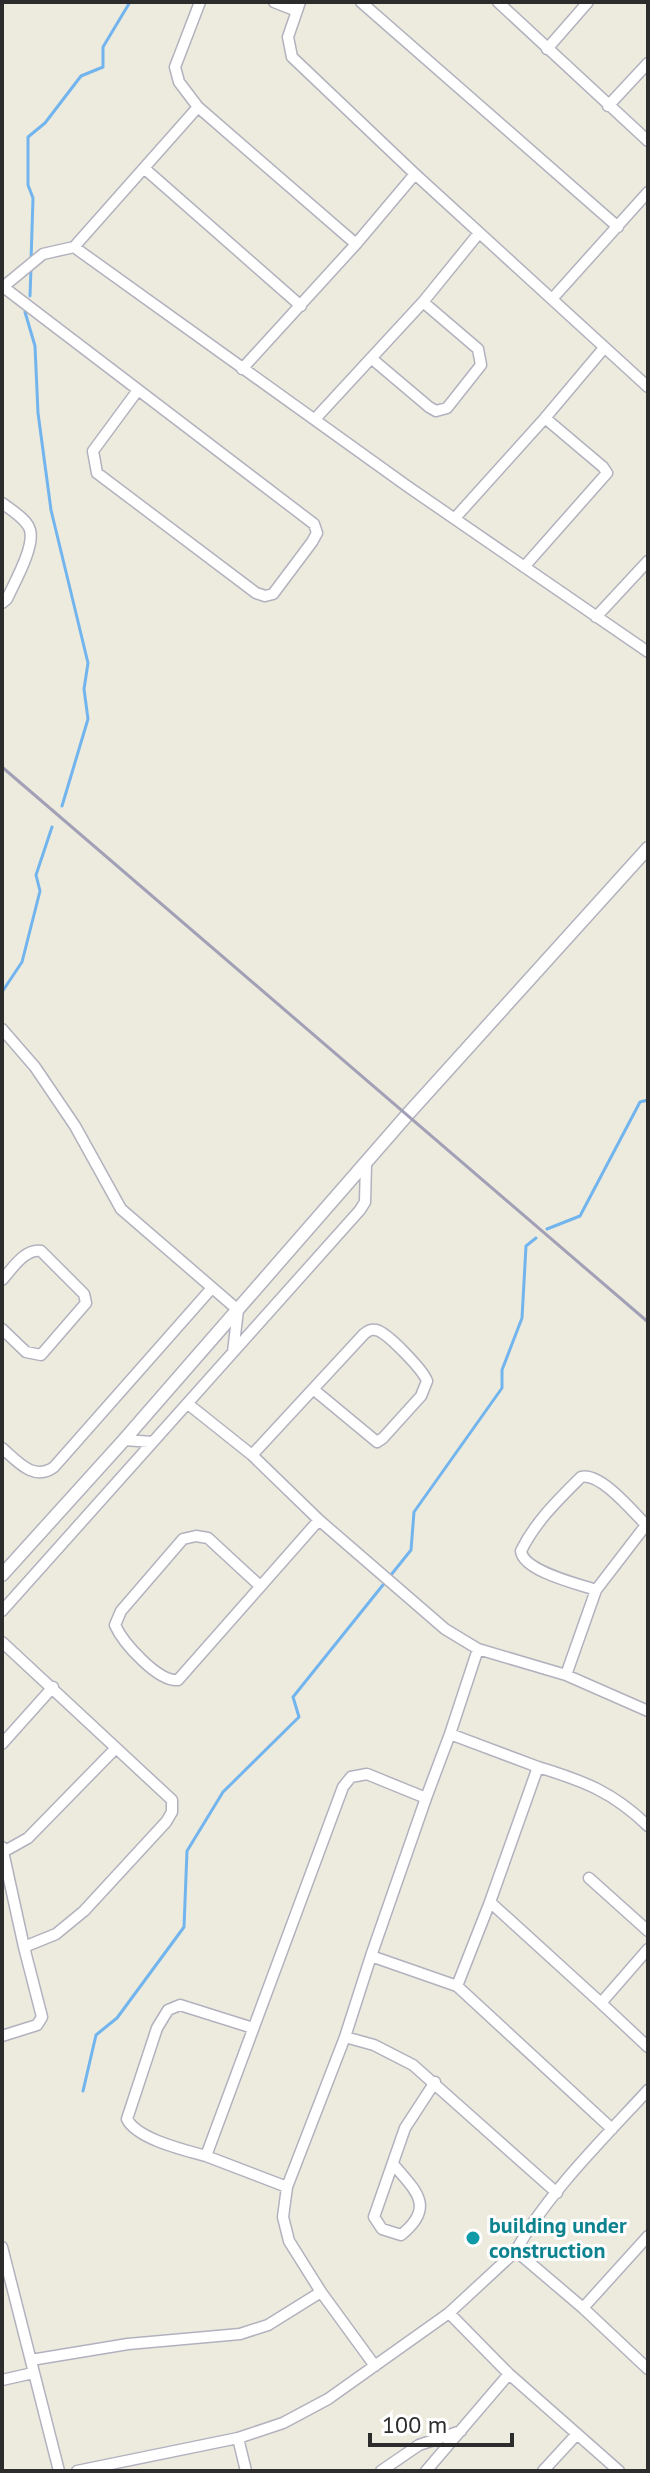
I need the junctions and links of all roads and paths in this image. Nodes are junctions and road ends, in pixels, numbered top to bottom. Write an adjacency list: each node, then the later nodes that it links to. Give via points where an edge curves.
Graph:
1 (200, 2): 10 (street, via 175,67 179,82)
2 (274, 2): 6 (street)
3 (361, 2): 15 (street)
4 (498, 2): 7 (street)
5 (588, 2): 7 (street)
6 (298, 7): 13 (street, via 288,37 292,57)
7 (547, 49): 9 (street)
8 (648, 63): 9 (street)
9 (608, 106): 11 (street)
10 (198, 107): 12 (street); 17 (street)
11 (648, 141)
12 (145, 169): 18 (street); 22 (street)
13 (415, 174): 16 (street); 17 (street)
14 (648, 192): 15 (street)
15 (618, 227): 20 (street)
16 (479, 233): 20 (street); 21 (street)
17 (356, 244): 22 (street)
18 (74, 247): 19 (street, via 43,254); 25 (street)
19 (3, 287): 27 (street)
20 (552, 299): 23 (street)
21 (423, 302): 24 (street); 24 (street, via 481,357 481,365 447,408 429,407)
22 (301, 306): 25 (street)
23 (604, 348): 26 (street); 28 (street)
24 (371, 358): 29 (street)
25 (242, 369): 29 (street)
26 (648, 387)
27 (138, 390): 27 (street, via 314,524 312,542 273,594 256,593 97,473 93,451)
28 (545, 418): 31 (street); 33 (street, via 607,473)
29 (315, 419): 31 (street)
30 (2, 503): 34 (street, via 30,528 31,542)
31 (455, 518): 33 (street)
32 (648, 561): 35 (street)
33 (524, 567): 35 (street)
34 (2, 603)
35 (596, 617): 36 (street)
36 (648, 652)
37 (648, 848): 39 (street)
38 (2, 1029): 41 (street, via 75,1126 121,1209)
39 (366, 1163): 42 (street); 44 (street, via 360,1210)
40 (2, 1280): 43 (street, via 27,1253 41,1251 84,1294 86,1303 41,1355 26,1352)
41 (211, 1289): 42 (street); 49 (street, via 54,1467 33,1472)
42 (238, 1310): 44 (street); 47 (street)
43 (2, 1329)
44 (233, 1352): 46 (street)
45 (313, 1389): 45 (street, via 364,1334 375,1329 427,1381 421,1396 377,1442); 50 (street)
46 (188, 1404): 48 (street); 50 (street)
47 (124, 1440): 48 (street); 53 (street)
48 (153, 1442): 56 (street)
49 (2, 1448)
50 (252, 1455): 51 (street)
51 (319, 1520): 54 (street); 58 (street, via 445,1629)
52 (647, 1526): 55 (street); 55 (street, via 599,1480 587,1476 529,1534 521,1551 524,1561)
53 (2, 1575)
54 (259, 1585): 54 (street, via 178,1680 160,1676 121,1638 115,1625 183,1539 208,1538)
55 (596, 1590): 59 (street)
56 (2, 1611)
57 (2, 1642): 60 (street)
58 (478, 1649): 59 (street); 62 (street)
59 (566, 1675): 61 (street)
60 (53, 1687): 63 (street); 64 (street)
61 (648, 1711)
62 (450, 1734): 65 (street); 66 (street)
63 (2, 1744)
64 (116, 1748): 68 (street, via 28,1838); 72 (street, via 172,1800 172,1812 84,1911 56,1934)
65 (538, 1767): 67 (street, via 600,1788); 70 (street)
66 (426, 1798): 74 (street); 77 (street, via 367,1774 351,1777 343,1787)
67 (648, 1826)
68 (3, 1850): 72 (street)
69 (589, 1878): 71 (street)
70 (490, 1902): 75 (street); 76 (street)
71 (648, 1931)
72 (24, 1947): 78 (street, via 42,2017 37,2025)
73 (648, 1949): 76 (street)
74 (371, 1956): 75 (street); 79 (street)
75 (457, 1986): 83 (street)
76 (601, 2003): 80 (street)
77 (253, 2028): 84 (street); 84 (street, via 180,2005 168,2010 157,2028 127,2119 132,2128)
78 (2, 2036)
79 (345, 2037): 81 (street, via 374,2045); 86 (street)
80 (648, 2047)
81 (435, 2082): 85 (street, via 405,2128); 87 (street)
82 (648, 2090): 83 (street)
83 (612, 2129): 87 (street)
84 (206, 2156): 86 (street)
85 (393, 2164): 85 (street, via 374,2217 382,2229 401,2235 414,2225 421,2209 418,2192)
86 (287, 2187): 91 (street, via 283,2217 289,2241)
87 (557, 2193): 90 (street)
88 (648, 2236): 92 (street)
89 (2, 2247): 94 (street)
90 (516, 2251): 92 (street); 93 (street)
91 (321, 2292): 94 (street, via 268,2325 240,2334); 95 (street)
92 (583, 2308): 96 (street)
93 (449, 2313): 95 (street); 98 (street)
94 (31, 2360): 97 (street)
95 (375, 2366): 102 (street, via 283,2423)
96 (648, 2369)
97 (33, 2373): 99 (street); 103 (street)
98 (509, 2374): 100 (street); 101 (street)
99 (2, 2380)
100 (462, 2431): 106 (street, via 419,2445); 107 (street)
101 (577, 2434): 108 (street); 109 (street)
102 (238, 2438): 104 (street); 105 (street)
103 (59, 2471)
104 (77, 2471)
105 (246, 2471)
106 (381, 2471)
107 (426, 2471)
108 (543, 2471)
109 (619, 2471)

